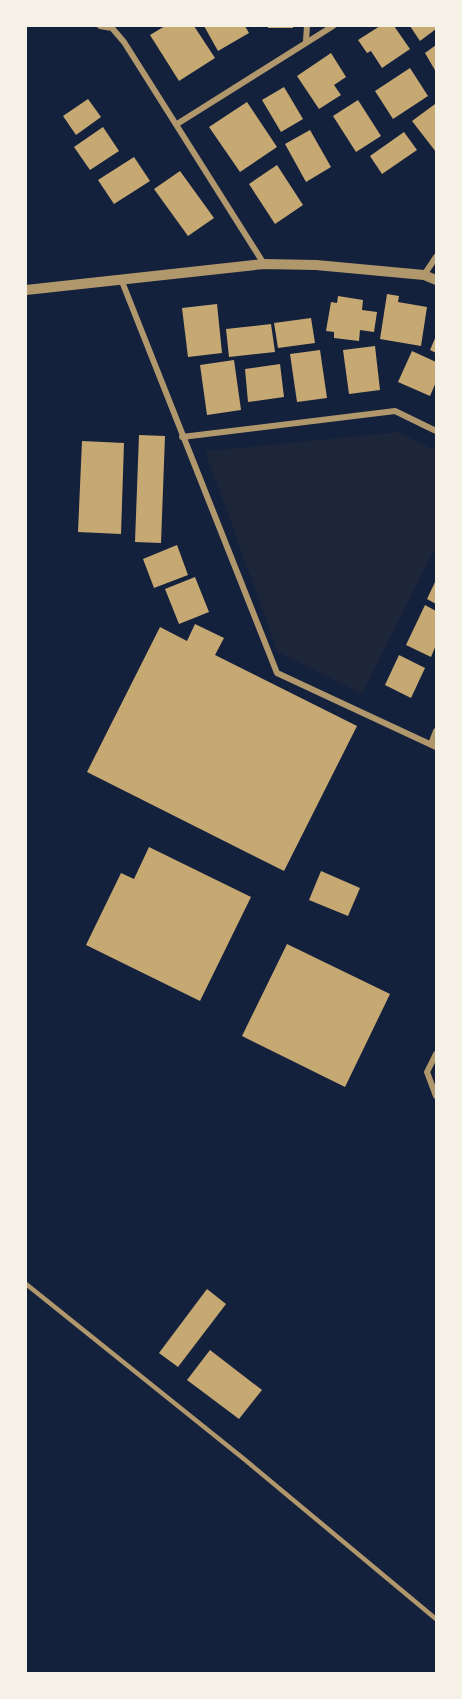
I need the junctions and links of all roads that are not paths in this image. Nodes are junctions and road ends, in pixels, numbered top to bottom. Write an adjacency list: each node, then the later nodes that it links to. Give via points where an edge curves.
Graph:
1 (100, 26): 5 (street, via 112,28 124,42)
2 (307, 26): 4 (street)
3 (333, 26): 4 (street)
4 (306, 41): 5 (street)
5 (177, 124): 7 (street)
6 (436, 257): 8 (street)
7 (264, 264): 8 (street); 9 (street)
8 (424, 275): 10 (street)
9 (120, 279): 11 (street); 13 (street)
10 (436, 280)
11 (26, 290)
12 (436, 431): 13 (street, via 395,411)
13 (182, 437): 15 (street, via 277,673)
14 (436, 731): 15 (street)
15 (434, 746)
16 (436, 1054): 17 (street, via 427,1072)
17 (436, 1096)
18 (26, 1284): 19 (lane)
19 (436, 1619)

